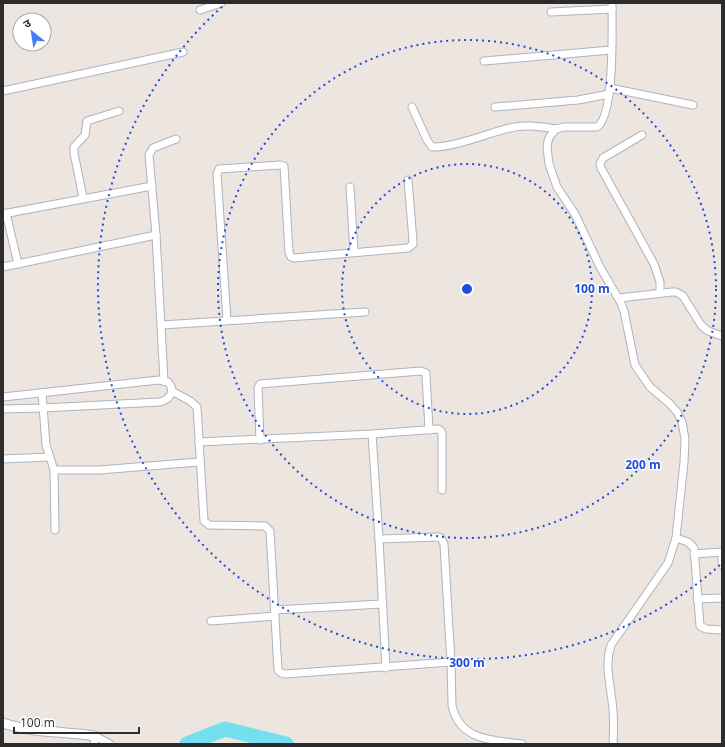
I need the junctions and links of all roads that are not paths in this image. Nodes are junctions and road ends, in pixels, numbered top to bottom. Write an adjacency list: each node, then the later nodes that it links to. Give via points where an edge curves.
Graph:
1 (221, 3): 3 (street)
2 (612, 6): 4 (street); 5 (street)
3 (200, 10)
4 (551, 12)
5 (611, 50): 7 (street); 9 (street)
6 (183, 52): 8 (street)
7 (484, 61)
8 (3, 91)
9 (610, 91): 10 (street); 12 (street, via 578,100); 14 (street, via 600,125 594,128)
10 (693, 105)
11 (412, 107): 14 (street, via 432,147 461,142 516,126)
12 (495, 107)
13 (119, 110): 20 (street, via 88,121 85,135 74,147)
14 (556, 129): 27 (street, via 550,136 547,147 554,180)
15 (642, 135): 26 (street, via 603,158 600,164 654,264 660,282)
16 (176, 139): 18 (street, via 150,151)
17 (408, 180): 23 (street, via 412,244 408,248)
18 (152, 186): 20 (street); 22 (street)
19 (350, 186): 23 (street)
20 (83, 198): 21 (street)
21 (4, 214): 24 (street)
22 (156, 235): 24 (street); 30 (street)
23 (354, 252): 29 (street, via 291,257 284,166 219,169 217,174)
24 (18, 264): 25 (street)
25 (3, 267)
26 (660, 293): 27 (street); 31 (street, via 679,293 701,325 708,331)
27 (619, 298): 48 (street, via 635,365 650,387 677,412 683,426 684,462)
28 (365, 312): 29 (street)
29 (227, 320): 30 (street)
30 (162, 325): 32 (street)
31 (722, 336)
32 (164, 381): 33 (street, via 170,384); 34 (street)
33 (172, 391): 36 (street, via 168,398 159,402); 41 (street, via 197,407)
34 (42, 393): 35 (street); 36 (street)
35 (3, 397)
36 (43, 408): 37 (street); 42 (street, via 46,444)
37 (3, 409)
38 (428, 430): 39 (street); 40 (street, via 426,372 421,371 260,384); 46 (street, via 438,429 442,434)
39 (372, 434): 40 (street); 49 (street)
40 (260, 440): 41 (street)
41 (199, 442): 44 (street)
42 (50, 457): 43 (street); 45 (street)
43 (3, 459)
44 (199, 462): 45 (street, via 99,470); 56 (street, via 202,518 206,524 265,526 270,531)
45 (54, 470): 47 (street)
46 (442, 490)
47 (55, 530)
48 (676, 538): 51 (street, via 690,543 694,548); 65 (street, via 668,563 611,645 608,654 614,720)
49 (379, 540): 55 (street); 59 (street, via 438,537 443,541)
50 (722, 552): 51 (street); 52 (street)
51 (694, 554): 54 (street)
52 (722, 565)
53 (722, 598): 54 (street)
54 (697, 599): 58 (street, via 700,626 706,630)
55 (382, 604): 56 (street); 60 (street)
56 (275, 613): 57 (street); 60 (street, via 277,667 280,673)
57 (211, 622)
58 (722, 630)
59 (451, 662): 60 (street); 64 (street, via 453,712 460,724 477,737)
60 (386, 668)
61 (3, 723): 62 (street, via 24,728 73,732)
62 (95, 740): 63 (street)
63 (110, 744)
64 (522, 744)
65 (613, 744)

